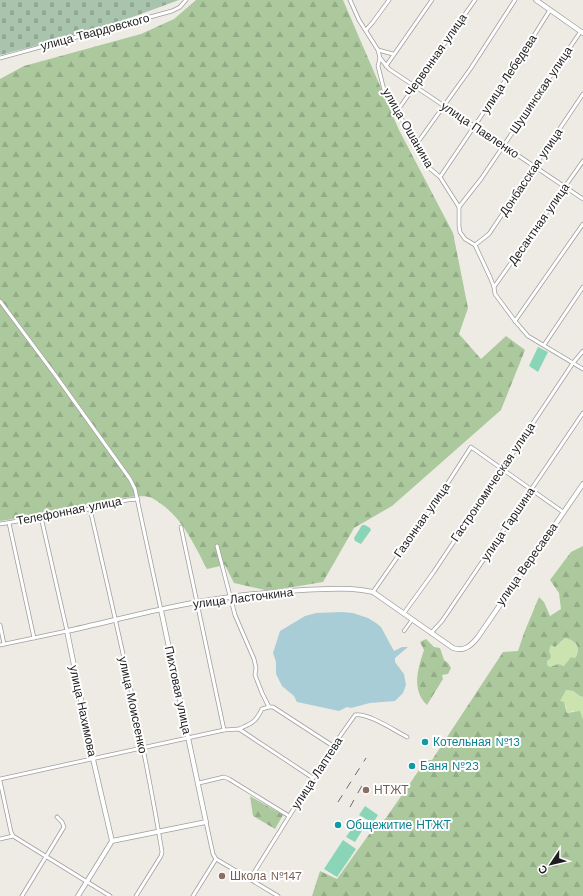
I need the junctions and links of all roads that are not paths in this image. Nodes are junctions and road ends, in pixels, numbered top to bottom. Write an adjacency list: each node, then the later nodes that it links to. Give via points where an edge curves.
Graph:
1 (186, 0): 13 (street, улица Твардовского, via 172,11)
2 (350, 0): 9 (street, улица Ошанина)
3 (388, 0): 9 (street)
4 (432, 0): 12 (street)
5 (475, 0): 16 (street, Червонная улица)
6 (515, 0): 18 (street)
7 (536, 0): 8 (street)
8 (550, 10): 10 (street); 20 (street, улица Лебедева)
9 (366, 30): 11 (street, улица Ошанина)
10 (582, 32): 22 (street, Шушинская улица)
11 (378, 50): 12 (street); 14 (street, улица Ошанина)
12 (394, 54): 15 (street)
13 (0, 58)
14 (380, 58): 15 (street, улица Павленко); 19 (street, улица Ошанина, via 378,66 384,90)
15 (386, 66): 16 (street, улица Павленко)
16 (415, 86): 18 (street, улица Павленко); 19 (street, Червонная улица)
17 (583, 94): 24 (street, Донбасская улица)
18 (444, 106): 20 (street, улица Павленко); 21 (street)
19 (398, 111): 21 (street, улица Ошанина)
20 (474, 126): 22 (street, улица Павленко); 25 (street, улица Лебедева)
21 (418, 142): 25 (street, улица Ошанина, via 427,166)
22 (504, 145): 24 (street, улица Павленко); 28 (street, Шушинская улица)
23 (583, 160): 26 (street, Десантная улица)
24 (535, 166): 26 (street, улица Павленко); 30 (street, Донбасская улица, via 489,234)
25 (440, 177): 28 (street, улица Ошанина)
26 (565, 187): 27 (street, улица Павленко); 32 (street, Десантная улица)
27 (583, 199)
28 (458, 208): 30 (street, улица Ошанина, via 460,232)
29 (583, 224): 34 (street)
30 (475, 246): 32 (street, улица Ошанина)
31 (583, 287): 35 (street)
32 (494, 288): 34 (street, улица Ошанина, via 495,294)
33 (0, 301): 43 (street, Пихтовая улица, via 130,479)
34 (515, 321): 35 (street, улица Ошанина, via 528,336)
35 (544, 345): 37 (street, улица Ошанина)
36 (583, 351): 37 (street, Гастрономическая улица)
37 (573, 363): 38 (street, улица Ошанина); 40 (street, Гастрономическая улица)
38 (583, 369)
39 (583, 413): 42 (street, улица Гаршина)
40 (502, 469): 42 (street); 51 (street, Газонная улица, via 471,448); 55 (street, Гастрономическая улица)
41 (583, 484): 45 (street, улица Вересаева)
42 (532, 490): 45 (street); 61 (street, улица Гаршина, via 442,621)
43 (138, 499): 44 (street, Телефонная улица); 54 (street, Пихтовая улица)
44 (90, 509): 46 (street, Телефонная улица); 56 (street, улица Моисеенко)
45 (563, 512): 65 (street, улица Вересаева)
46 (41, 517): 47 (street, Телефонная улица); 59 (street, улица Нахимова)
47 (9, 523): 48 (street, Телефонная улица); 62 (street)
48 (0, 524)
49 (181, 527): 53 (street)
50 (217, 546): 52 (street)
51 (373, 592): 52 (street, улица Ласточкина, via 345,588); 55 (street, улица Ласточкина)
52 (230, 597): 53 (street, улица Ласточкина); 66 (street)
53 (196, 603): 54 (street, улица Ласточкина); 68 (street)
54 (161, 610): 56 (street, улица Ласточкина); 70 (street, Пихтовая улица)
55 (404, 614): 57 (street, улица Ласточкина)
56 (115, 620): 59 (street, улица Ласточкина); 72 (street, улица Моисеенко)
57 (412, 620): 60 (street); 61 (street, улица Ласточкина)
58 (0, 625): 63 (street)
59 (66, 631): 62 (street, улица Ласточкина); 73 (street, улица Нахимова)
60 (404, 631)
61 (431, 633): 65 (street, улица Ласточкина, via 458,650)
62 (34, 638): 63 (street, улица Ласточкина)
63 (4, 644): 64 (street, улица Ласточкина)
64 (0, 645)
65 (471, 645)
66 (269, 707): 67 (street, via 262,709 253,722); 71 (street, via 273,707)
67 (239, 729): 68 (street); 74 (street)
68 (224, 730): 70 (street)
69 (407, 737): 71 (street, улица Лаптева, via 359,714 355,715)
70 (189, 738): 72 (street); 76 (street, Пихтовая улица)
71 (333, 746): 74 (street, улица Лаптева)
72 (142, 748): 73 (street); 80 (street, улица Моисеенко)
73 (93, 759): 75 (street); 83 (street, улица Нахимова)
74 (313, 778): 77 (street, улица Лаптева)
75 (0, 780): 81 (street)
76 (199, 783): 77 (street, via 224,777); 79 (street, Пихтовая улица)
77 (289, 816): 86 (street, улица Лаптева)
78 (57, 817): 84 (street, via 64,827)
79 (206, 822): 80 (street); 85 (street, Пихтовая улица)
80 (158, 831): 83 (street); 91 (street, улица Моисеенко, via 161,856)
81 (14, 836): 82 (street); 84 (street)
82 (0, 839)
83 (112, 841): 87 (street)
84 (46, 857): 87 (street); 88 (street)
85 (216, 859): 86 (street); 92 (street)
86 (250, 879): 93 (street)
87 (87, 882): 89 (street); 90 (street)
88 (22, 896)
89 (78, 896)
90 (110, 896)
91 (136, 896)
92 (193, 896)
93 (278, 896)

